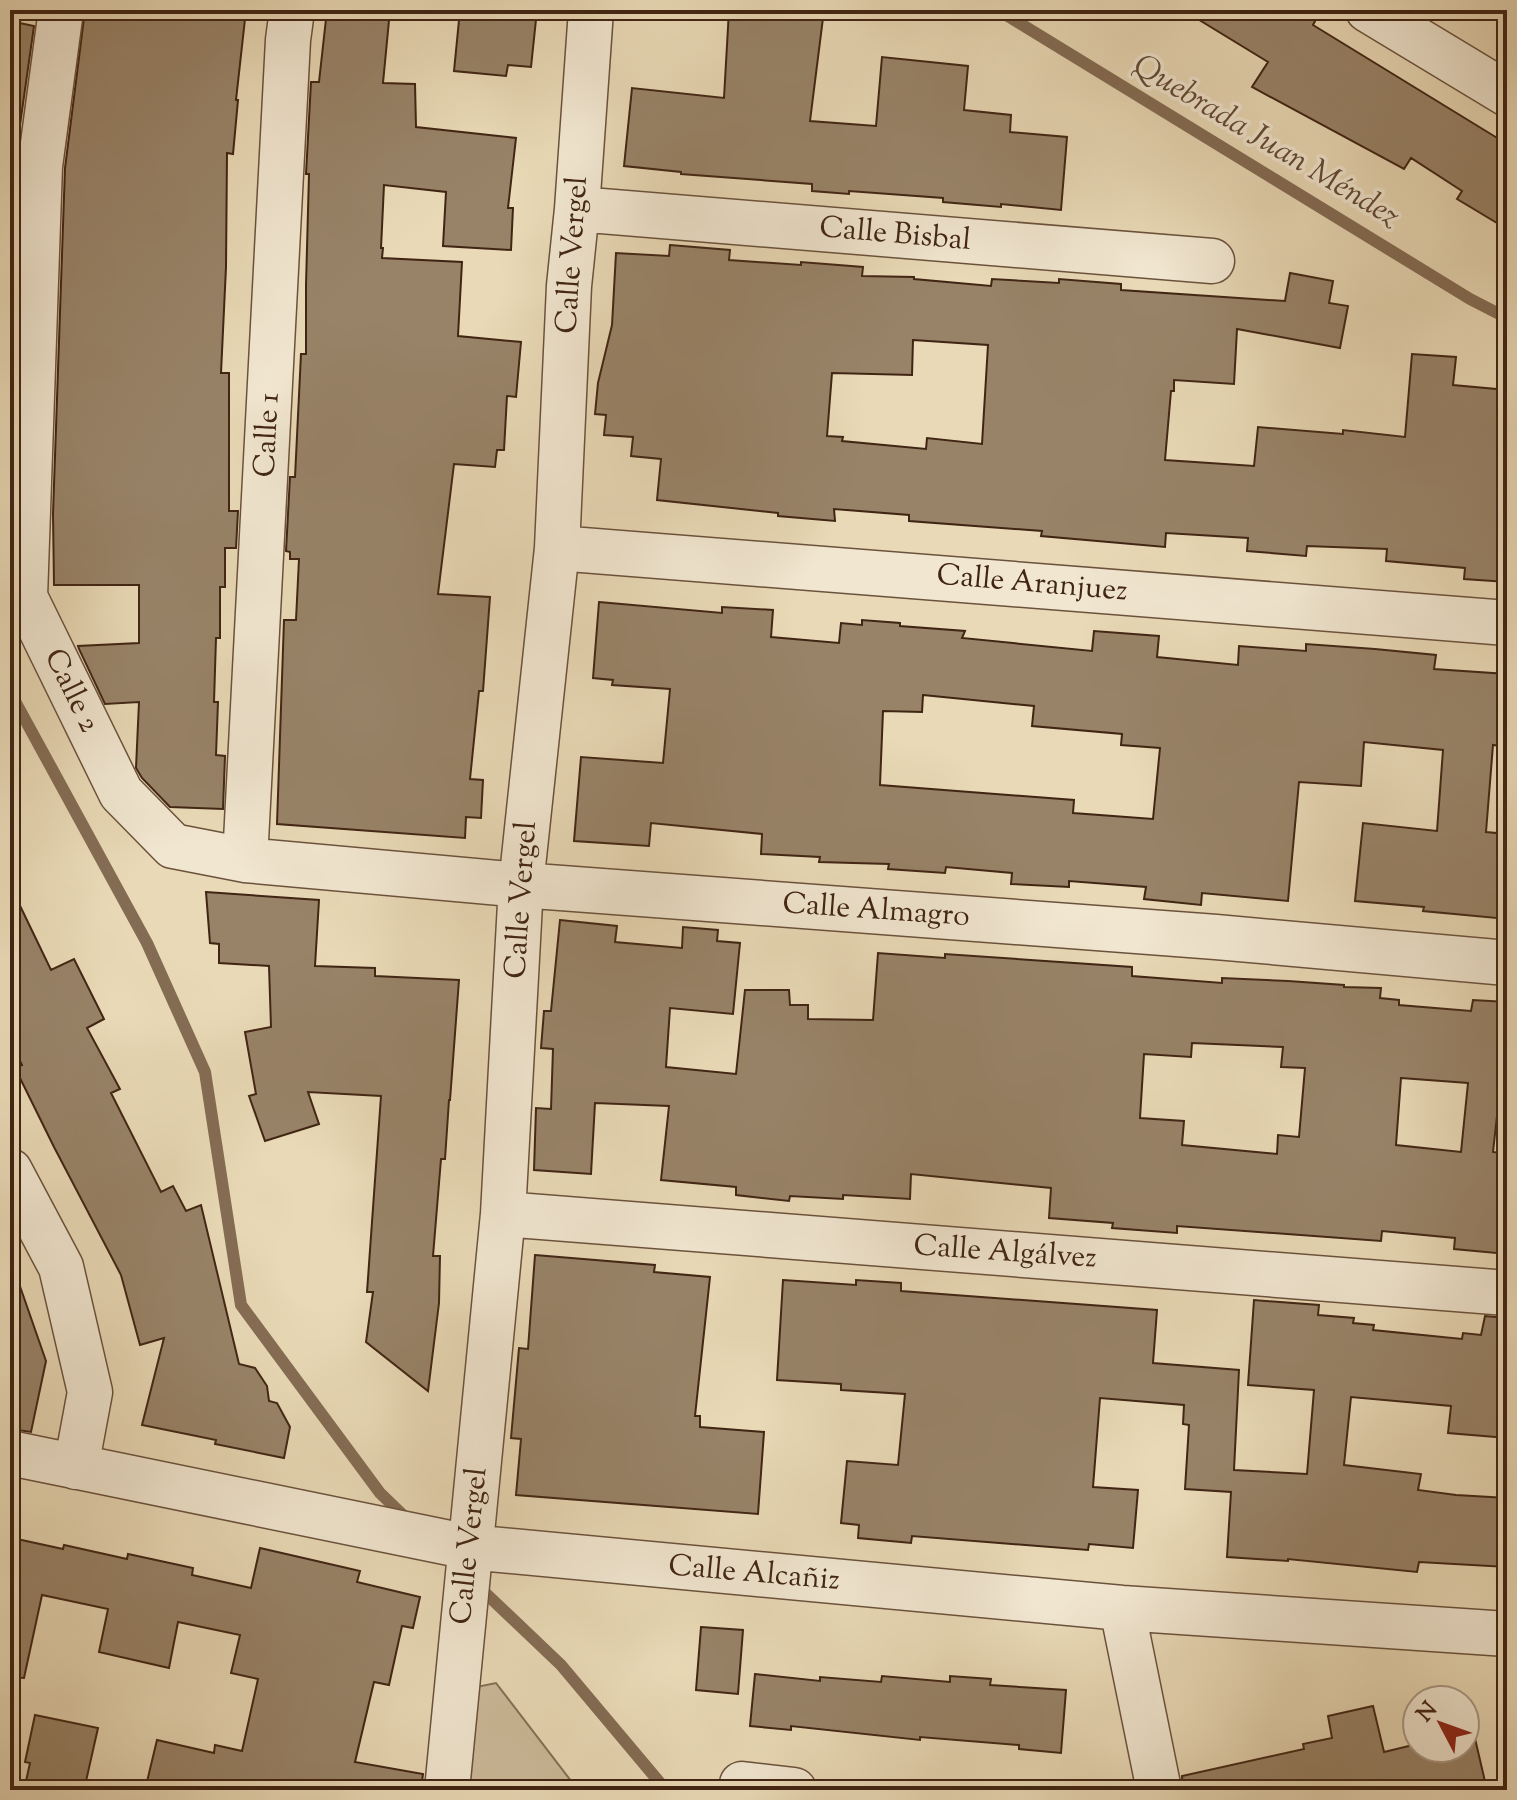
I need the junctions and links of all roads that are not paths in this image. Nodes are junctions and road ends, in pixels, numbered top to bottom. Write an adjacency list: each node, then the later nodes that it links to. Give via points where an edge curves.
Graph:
1 (61, 10): 10 (street, Calle 2, via 40,166 25,597 121,793 173,846)
2 (292, 10): 10 (street, Calle 1)
3 (591, 10): 6 (street, Calle Vergel)
4 (1368, 10): 5 (street)
5 (1507, 94)
6 (577, 209): 7 (street, Calle Bisbal); 8 (street, Calle Vergel)
7 (1212, 261)
8 (557, 548): 9 (street, Calle Aranjuez); 11 (street, Calle Vergel)
9 (1507, 623)
10 (245, 860): 11 (street, Calle Almagro)
11 (521, 885): 12 (street, Calle Almagro); 14 (street, Calle Vergel)
12 (1507, 963)
13 (10, 1171): 17 (street, via 61,1267 90,1392)
14 (503, 1214): 15 (street, Calle Algálvez); 18 (street, Calle Vergel)
15 (1507, 1293)
16 (10, 1453): 17 (street, Calle Alcañiz)
17 (76, 1467): 18 (street, Calle Alcañiz)
18 (469, 1547): 19 (street, Calle Alcañiz); 22 (street, Calle Vergel)
19 (1122, 1608): 20 (street, Calle Alcañiz); 24 (street)
20 (1507, 1634)
21 (742, 1784): 23 (street)
22 (447, 1790)
23 (794, 1790)
24 (1159, 1790)

